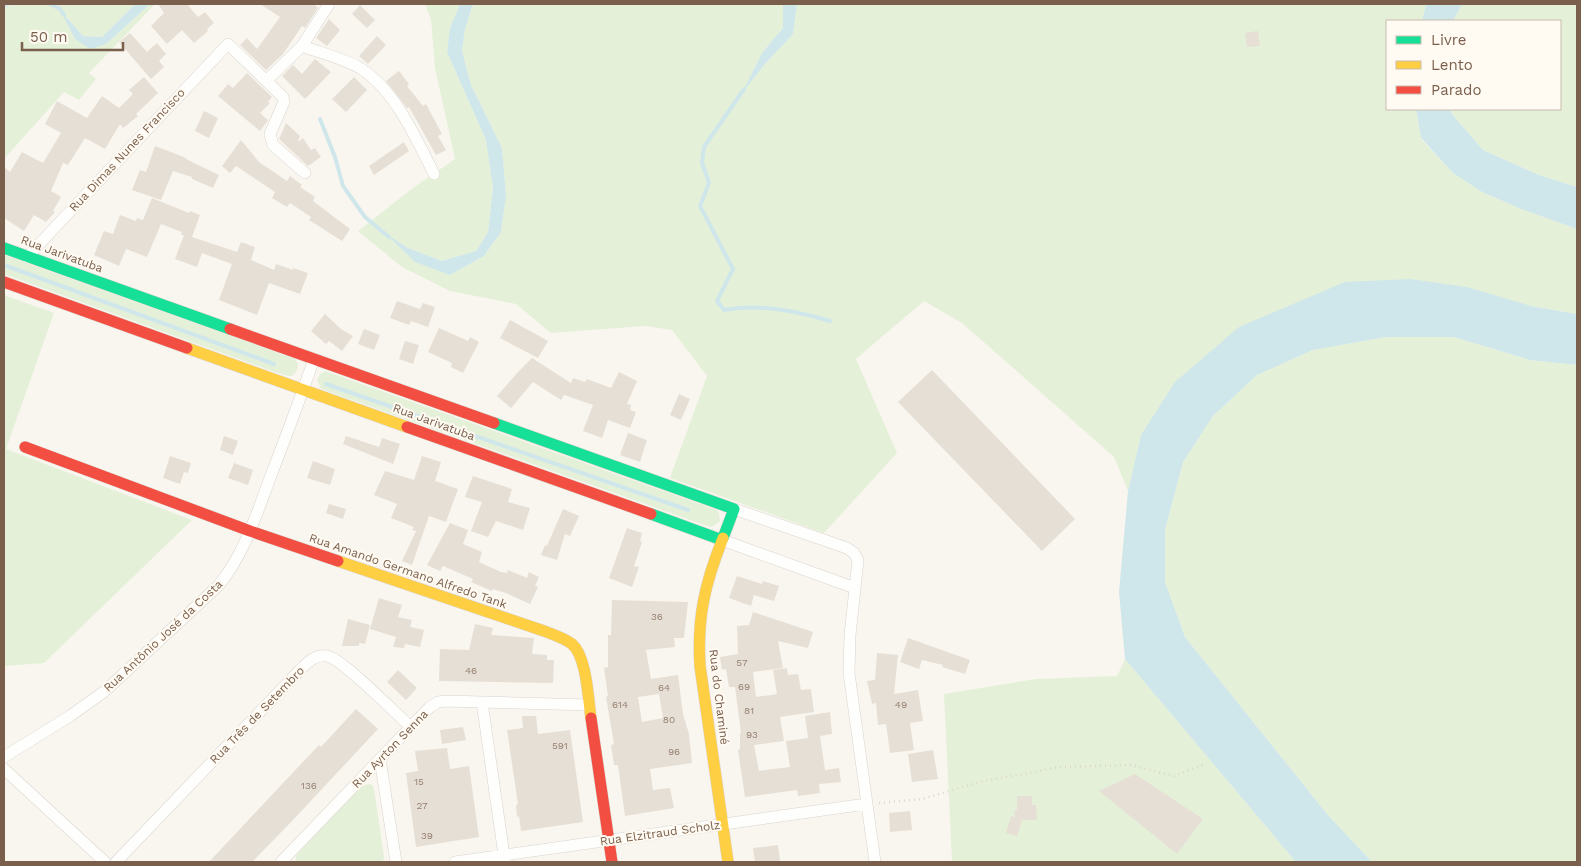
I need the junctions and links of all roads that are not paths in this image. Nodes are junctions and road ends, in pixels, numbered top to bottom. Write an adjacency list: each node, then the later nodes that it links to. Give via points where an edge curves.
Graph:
1 (329, 4): 2 (street)
2 (302, 46): 3 (street); 5 (street, via 351,64 372,78 406,118)
3 (267, 80): 4 (street, via 284,102 270,139); 7 (street, Rua Dimas Nunes Francisco, via 228,44)
4 (305, 173)
5 (434, 174)
6 (4, 248): 7 (street, Rua Jarivatuba)
7 (27, 256): 9 (street, Rua Jarivatuba)
8 (4, 282): 10 (street, Rua Jarivatuba)
9 (314, 360): 10 (street, Rua Antônio José da Costa); 12 (street, Rua Jarivatuba)
10 (304, 390): 13 (street, Rua Antônio José da Costa); 14 (street, Rua Jarivatuba)
11 (25, 447): 13 (street, Rua Amando Germano Alfredo Tank)
12 (734, 509): 14 (street, Rua do Chaminé); 15 (street, Rua Jarivatuba, via 847,548 858,560)
13 (250, 531): 17 (street, Rua Amando Germano Alfredo Tank, via 564,639 572,644 582,659); 19 (street, Rua Antônio José da Costa, via 234,565 219,586 117,680 70,716)
14 (722, 540): 15 (street, Rua Jarivatuba); 23 (street, Rua do Chaminé, via 704,598 699,644)
15 (855, 588): 22 (street, via 849,674)
16 (482, 702): 17 (street, Rua Ayrton Senna); 18 (street, Rua Ayrton Senna, via 438,702); 26 (street)
17 (588, 705): 24 (street, Rua Amando Germano Alfredo Tank)
18 (410, 727): 20 (street, Rua Ayrton Senna); 28 (street, Rua Três de Setembro, via 346,667 327,656 316,657)
19 (4, 757)
20 (380, 759): 25 (street, Rua Ayrton Senna); 31 (street)
21 (4, 769): 27 (street)
22 (866, 804): 23 (street, Rua Elzitraud Scholz); 35 (street)
23 (723, 824): 24 (street, Rua Elzitraud Scholz); 34 (street, Rua do Chaminé)
24 (608, 840): 26 (street, Rua Elzitraud Scholz); 33 (street, Rua Amando Germano Alfredo Tank)
25 (293, 849): 29 (street, Rua Ayrton Senna); 30 (street)
26 (504, 859): 32 (street, Rua Elzitraud Scholz)
27 (105, 862)
28 (116, 862)
29 (280, 862)
30 (291, 862)
31 (396, 862)
32 (455, 862)
33 (612, 862)
34 (728, 862)
35 (875, 862)

